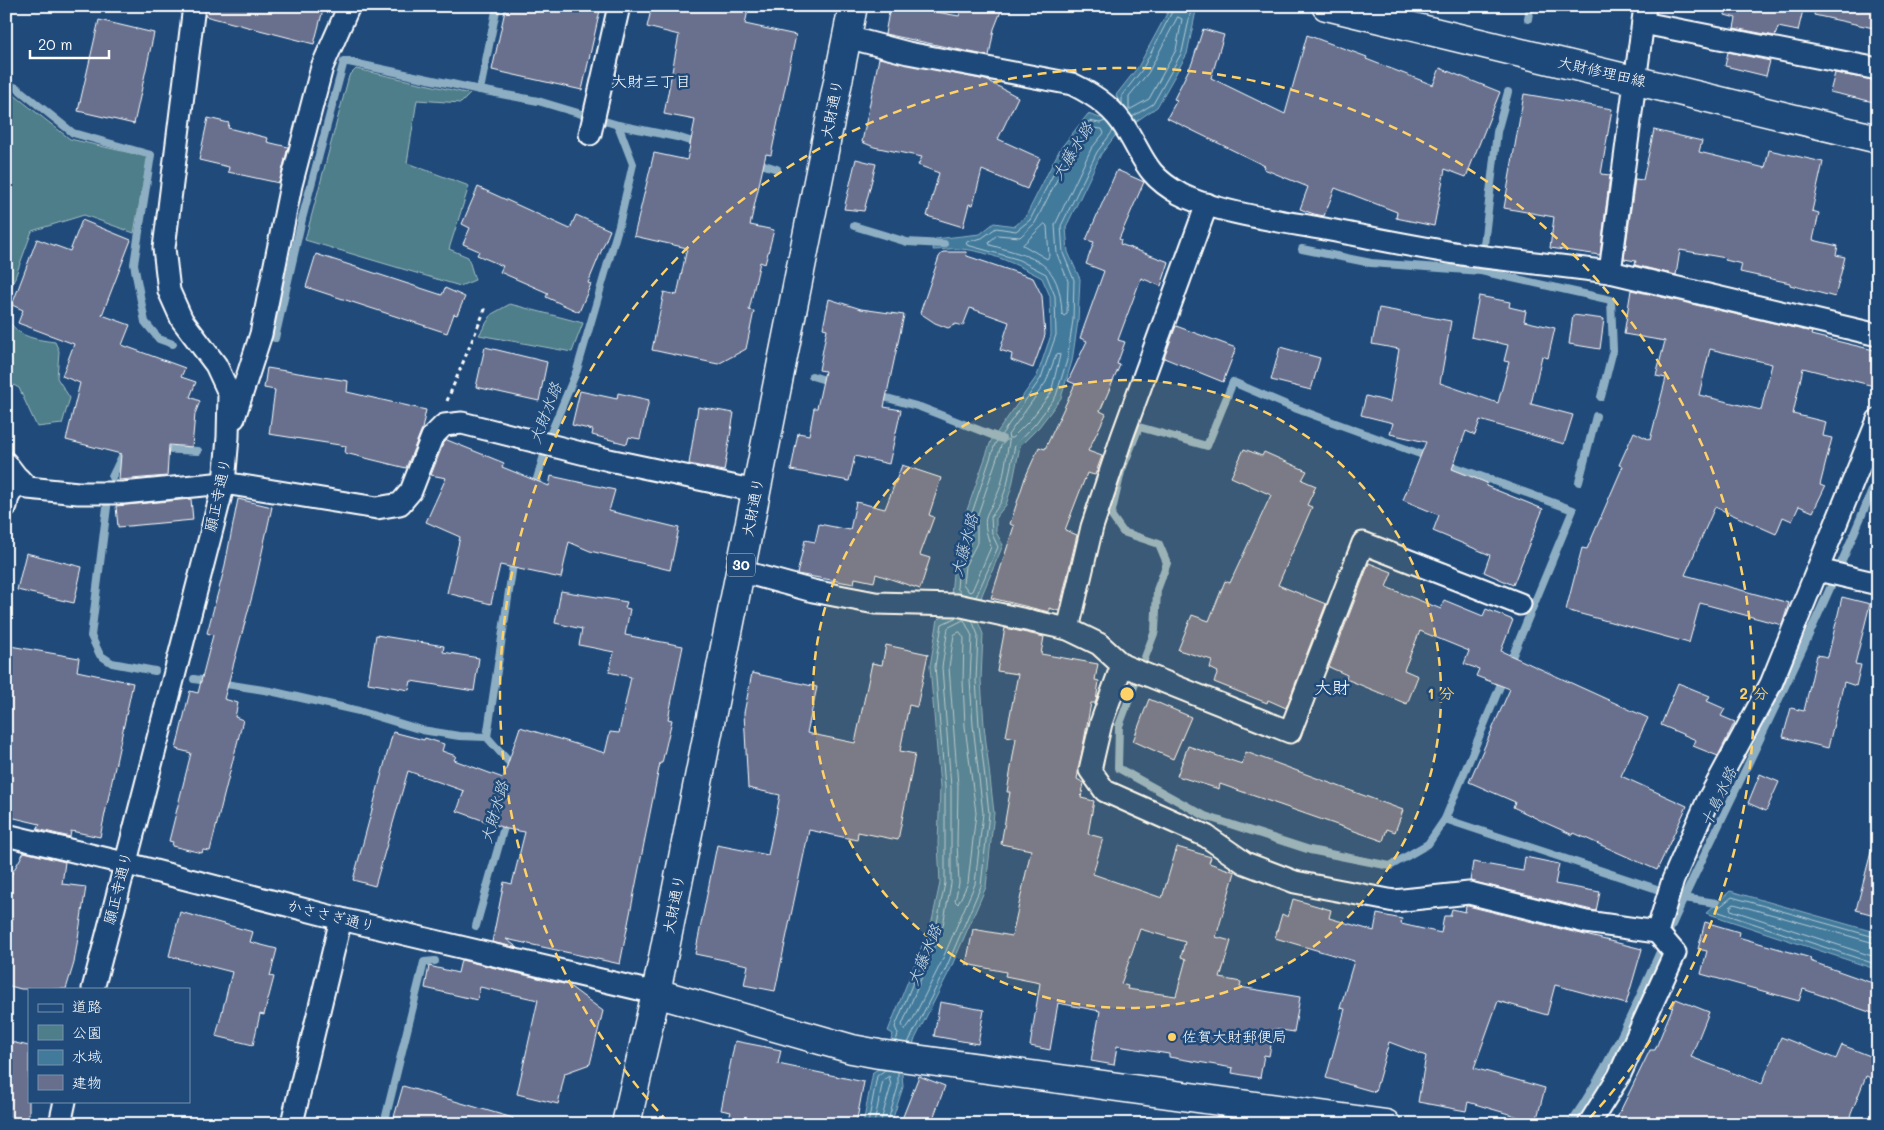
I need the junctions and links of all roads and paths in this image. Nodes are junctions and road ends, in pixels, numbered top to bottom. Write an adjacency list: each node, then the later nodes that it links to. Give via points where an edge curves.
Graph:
1 (194, 6): 18 (street, 願正寺通り, via 164,248 172,298 182,320 216,365 229,394)
2 (349, 6): 18 (street, via 322,67 292,185 261,334)
3 (619, 6): 10 (street)
4 (853, 6): 7 (street, 大財通り / 30)
5 (1326, 6): 9 (street, 大財修理田線)
6 (1644, 14): 8 (street); 9 (street)
7 (847, 38): 12 (street, via 1072,84 1107,106 1126,127 1159,181 1182,195); 22 (street, 大財通り / 30)
8 (1878, 69)
9 (1636, 80): 11 (street, 大財修理田線); 13 (street)
10 (590, 134)
11 (1878, 139)
12 (1207, 204): 13 (street, via 1281,221 1466,254); 28 (street, via 1092,527)
13 (1610, 272): 15 (street)
14 (486, 307): 16 (path)
15 (1878, 335)
16 (446, 402)
17 (1878, 420): 24 (street)
18 (228, 437): 21 (street, 願正寺通り)
19 (6, 462): 20 (street)
20 (19, 480): 21 (street, via 28,488 78,494); 23 (street)
21 (224, 483): 22 (street, via 377,508 400,504 411,491 432,437 444,425 462,423); 31 (street, 願正寺通り)
22 (756, 492): 25 (street, 大財通り / 30)
23 (6, 506)
24 (1818, 570): 26 (street); 33 (street, via 1771,684 1707,802 1673,880)
25 (740, 571): 28 (street, via 813,591 875,603 957,605); 35 (street, 大財通り / 30)
26 (1878, 584)
27 (1520, 604): 29 (street, via 1363,542 1290,732)
28 (1068, 629): 29 (street, via 1099,644)
29 (1133, 670): 33 (street, via 1101,723 1090,770 1105,791 1206,836 1245,863 1295,882 1394,901 1469,893 1586,922)
30 (6, 835): 31 (street, かささぎ通り)
31 (124, 863): 32 (street, かささぎ通り); 34 (street, 願正寺通り)
32 (341, 919): 35 (street, かささぎ通り); 38 (street, via 292,1123)
33 (1657, 932): 41 (street, via 1675,954 1619,1076)
34 (93, 988)
35 (656, 993): 39 (street, 大財通り / 30); 40 (street, via 879,1054)
36 (65, 1102): 37 (street)
37 (60, 1124)
38 (295, 1124)
39 (626, 1124)
40 (1386, 1124)
41 (1589, 1124)

